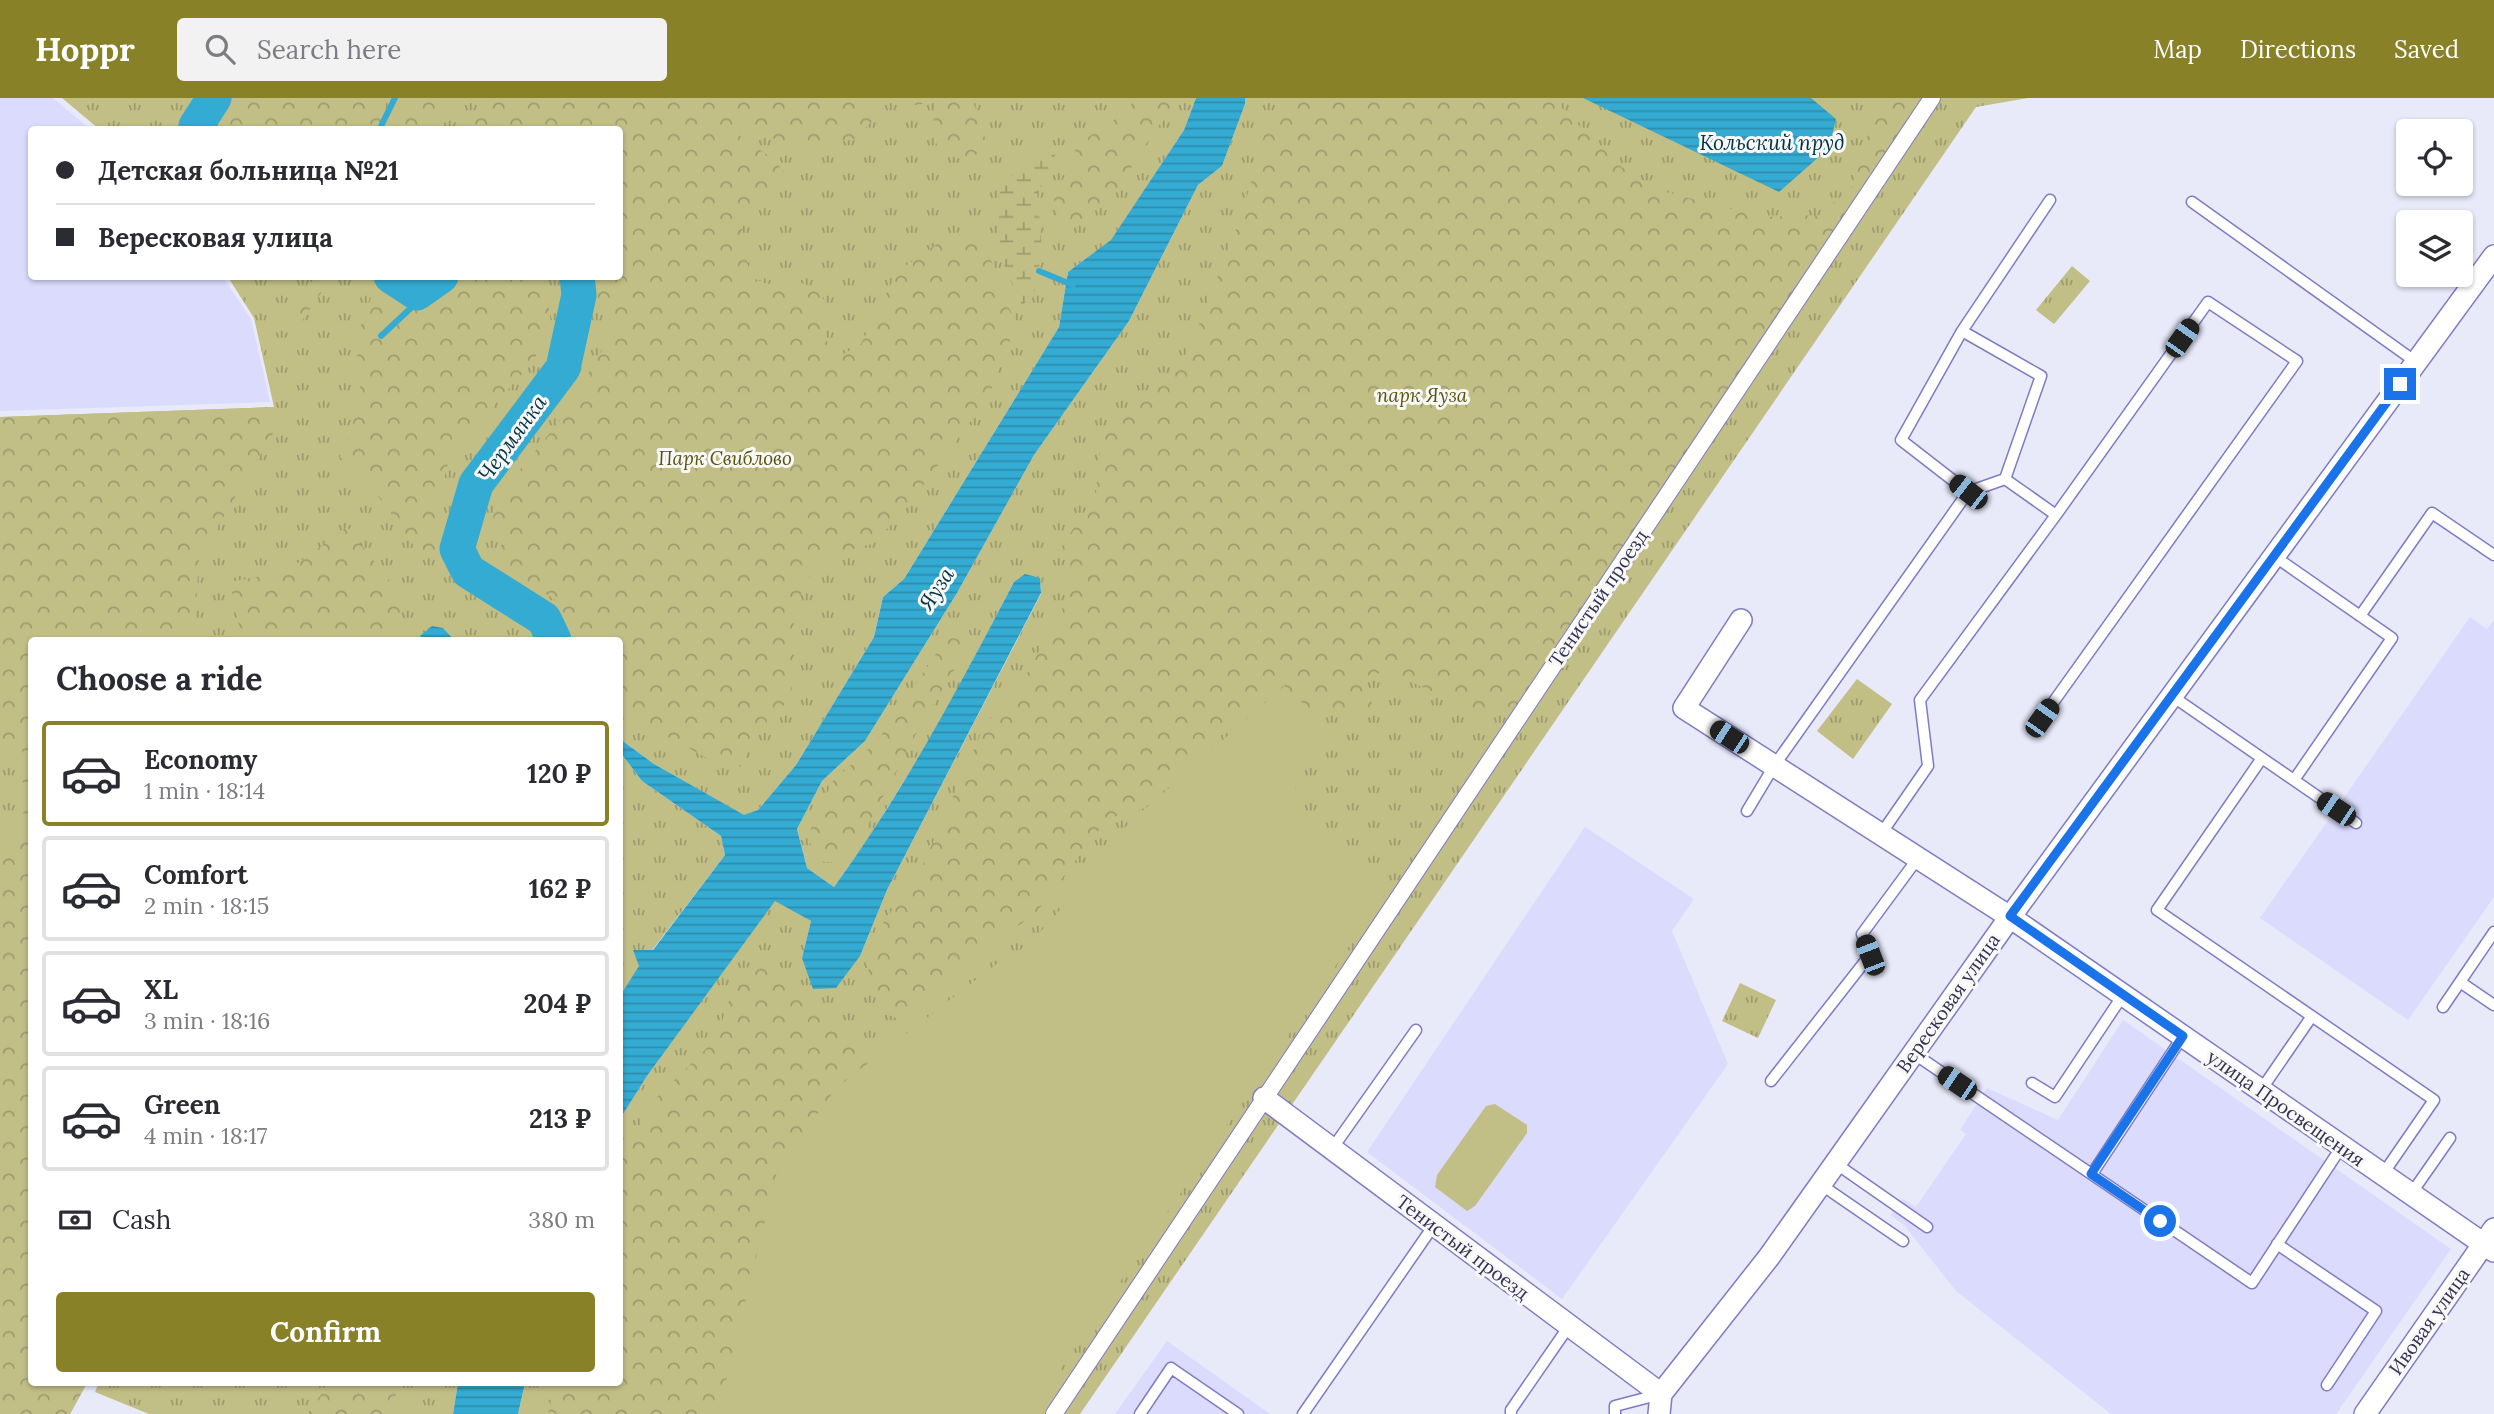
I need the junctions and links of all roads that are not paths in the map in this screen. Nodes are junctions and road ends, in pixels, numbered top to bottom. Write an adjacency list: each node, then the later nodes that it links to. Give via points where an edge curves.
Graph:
1 (1932, 98): 36 (street, Тенистый проезд)
2 (2050, 200): 5 (lane)
3 (2192, 202): 6 (lane)
4 (2494, 256): 6 (street, Вересковая улица)
5 (1962, 331): 7 (lane, via 2041,376); 8 (lane, via 1901,440)
6 (2416, 362): 11 (street, Вересковая улица)
7 (2005, 479): 8 (lane); 9 (lane)
8 (1968, 492): 17 (lane)
9 (2056, 515): 15 (lane, via 2208,302 2297,361); 21 (lane, via 1920,700 1928,765)
10 (2494, 555): 12 (lane, via 2432,513)
11 (2274, 556): 12 (lane); 14 (street, Вересковая улица)
12 (2360, 616): 18 (lane, via 2392,638)
13 (1741, 620): 17 (street, улица Просвещения, via 1684,708)
14 (2172, 696): 16 (lane); 23 (street, Вересковая улица)
15 (2042, 718)
16 (2262, 758): 18 (lane); 29 (lane, via 2157,910)
17 (1774, 766): 19 (lane); 21 (street, улица Просвещения)
18 (2294, 780): 20 (lane)
19 (1746, 811)
20 (2356, 822)
21 (1881, 834): 22 (street, улица Просвещения)
22 (1918, 858): 23 (street, улица Просвещения); 33 (lane, via 1862,934 1870,955)
23 (2010, 916): 26 (street, улица Просвещения); 32 (street, Вересковая улица)
24 (2494, 932): 25 (lane)
25 (2460, 982): 27 (lane); 28 (lane)
26 (2123, 995): 31 (street, улица Просвещения); 34 (lane, via 2055,1097)
27 (2494, 1006)
28 (2443, 1007)
29 (2312, 1016): 35 (lane); 42 (lane, via 2434,1100)
30 (1416, 1030): 39 (lane)
31 (2183, 1036): 35 (street, улица Просвещения); 41 (lane)
32 (1913, 1053): 40 (street, Вересковая улица); 41 (lane)
33 (1772, 1081)
34 (2032, 1083)
35 (2261, 1090): 38 (street, улица Просвещения)
36 (1264, 1098): 39 (street, Тенистый проезд); 53 (street, Тенистый проезд)
37 (2450, 1138): 44 (lane)
38 (2342, 1146): 42 (street, улица Просвещения); 49 (lane)
39 (1332, 1149): 45 (street, Тенистый проезд)
40 (1835, 1163): 43 (street, Вересковая улица); 46 (lane)
41 (2091, 1174): 49 (lane, via 2252,1283)
42 (2383, 1174): 44 (street, улица Просвещения)
43 (1820, 1184): 47 (lane); 52 (street, Вересковая улица)
44 (2411, 1194): 48 (street, улица Просвещения)
45 (1434, 1225): 50 (street, Тенистый проезд, via 1475,1261); 56 (lane)
46 (1927, 1227)
47 (1903, 1241)
48 (2490, 1241): 59 (street, Ивовая улица)
49 (2277, 1244): 51 (lane, via 2376,1311)
50 (1570, 1326): 52 (street, Тенистый проезд); 57 (lane)
51 (2327, 1385)
52 (1660, 1404): 58 (lane, via 1615,1406)
53 (1054, 1414)
54 (1140, 1414): 55 (lane, via 1171,1368)
55 (1238, 1414)
56 (1303, 1414)
57 (1511, 1414)
58 (1615, 1414)
59 (2365, 1414)

